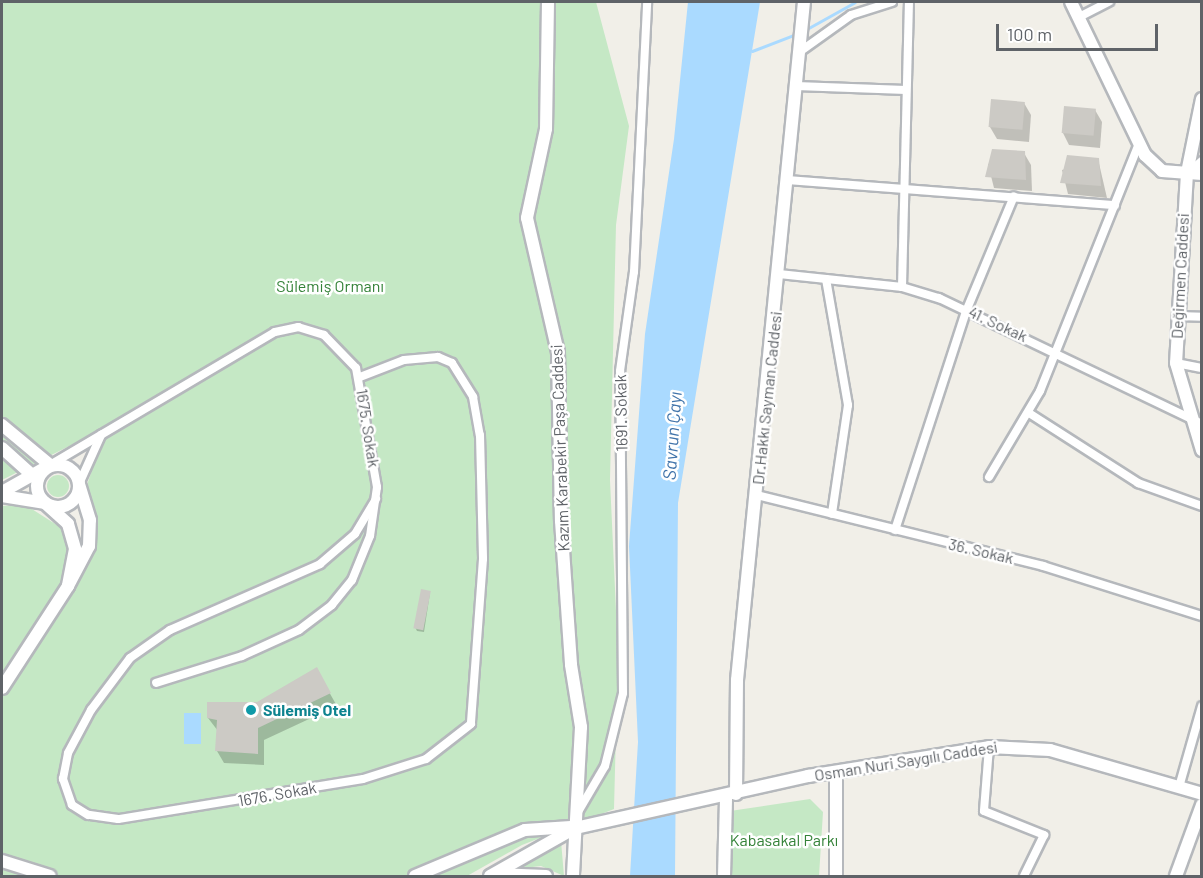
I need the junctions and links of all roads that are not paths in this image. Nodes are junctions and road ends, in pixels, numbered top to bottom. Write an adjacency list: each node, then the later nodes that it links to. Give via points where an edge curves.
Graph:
1 (548, 2): 60 (street, Kazım Karabekir Paşa Caddesi, via 546,129 527,218 558,352 561,521 571,665 581,727)
2 (647, 2): 60 (street, 1691. Sokak, via 634,272 620,371 623,693 605,766)
3 (804, 2): 9 (street, Dr.Hakkı Sayman Caddesi)
4 (892, 2): 9 (street, via 851,15)
5 (909, 2): 11 (street)
6 (1071, 2): 8 (street)
7 (1109, 2): 8 (street)
8 (1078, 17): 13 (street)
9 (798, 53): 10 (street, Dr.Hakkı Sayman Caddesi)
10 (796, 86): 11 (street); 17 (street, Dr.Hakkı Sayman Caddesi)
11 (906, 90): 18 (street)
12 (1202, 99): 15 (street, Değirmen Caddesi)
13 (1139, 144): 15 (street, via 1162,171); 20 (street)
14 (1202, 161): 15 (street)
15 (1187, 173): 16 (street); 25 (street, Değirmen Caddesi)
16 (1202, 174)
17 (788, 180): 18 (street); 21 (street, Dr.Hakkı Sayman Caddesi)
18 (904, 186): 19 (street); 23 (street)
19 (1014, 196): 20 (street); 24 (street)
20 (1115, 205): 27 (street)
21 (779, 274): 22 (street, 41. Sokak); 42 (street, Dr.Hakkı Sayman Caddesi)
22 (826, 279): 23 (street, 41. Sokak); 47 (street, via 848,405)
23 (902, 287): 24 (street, 41. Sokak)
24 (967, 309): 27 (street, 41. Sokak); 48 (street)
25 (1178, 316): 26 (street); 28 (street, Değirmen Caddesi)
26 (1202, 317)
27 (1057, 352): 31 (street); 32 (street, 41. Sokak)
28 (1176, 363): 29 (street); 32 (street, Değirmen Caddesi)
29 (1202, 368)
30 (360, 377): 34 (street, 1675. Sokak, via 336,342 315,331 288,328 233,352); 43 (street, 1675. Sokak); 43 (street, 1676. Sokak, via 404,360 438,357 452,363 473,397 480,435 483,559 471,724 426,759 363,779 118,819 88,815 72,805 63,779 68,753 91,710 130,658 170,630 320,564 355,534)
31 (1029, 413): 39 (street); 45 (street, via 1138,483)
32 (1197, 423): 36 (street, Değirmen Caddesi)
33 (2, 425): 37 (street)
34 (101, 434): 37 (street, 1675. Sokak); 40 (street)
35 (2, 448): 38 (street)
36 (1202, 450)
37 (50, 465): 38 (street); 40 (street, via 70,468); 44 (street, via 38,480)
38 (32, 475): 41 (street)
39 (989, 477)
40 (79, 484): 44 (street, via 69,504); 49 (street, via 90,520 89,546)
41 (4, 495): 44 (street); 46 (street)
42 (757, 495): 47 (street, 36. Sokak); 58 (street, Dr.Hakkı Sayman Caddesi)
43 (376, 499): 51 (street, 1675. Sokak, via 361,564 320,616 266,646)
44 (45, 503): 49 (street, via 72,531)
45 (1202, 506)
46 (2, 508)
47 (832, 514): 48 (street, 36. Sokak)
48 (895, 530): 50 (street, 36. Sokak, via 1043,566)
49 (68, 586): 52 (street)
50 (1202, 616)
51 (156, 683)
52 (2, 688)
53 (1202, 706): 56 (street)
54 (989, 747): 55 (street, Osman Nuri Saygılı Caddesi); 56 (street, Osman Nuri Saygılı Caddesi, via 1050,750); 69 (street, via 984,811 1044,835)
55 (836, 772): 58 (street, Osman Nuri Saygılı Caddesi); 68 (street)
56 (1179, 787): 57 (street, Osman Nuri Saygılı Caddesi)
57 (1202, 794)
58 (725, 797): 60 (street, Osman Nuri Saygılı Caddesi, via 590,826); 67 (street, Dr.Hakkı Sayman Caddesi)
59 (1202, 805): 70 (street)
60 (576, 821): 62 (street); 64 (street, via 525,830); 66 (street, Kazım Karabekir Paşa Caddesi)
61 (2, 861): 63 (street)
62 (492, 875): 65 (street)
63 (50, 876)
64 (416, 876)
65 (546, 876)
66 (573, 876)
67 (724, 876)
68 (836, 876)
69 (1024, 876)
70 (1176, 876)

